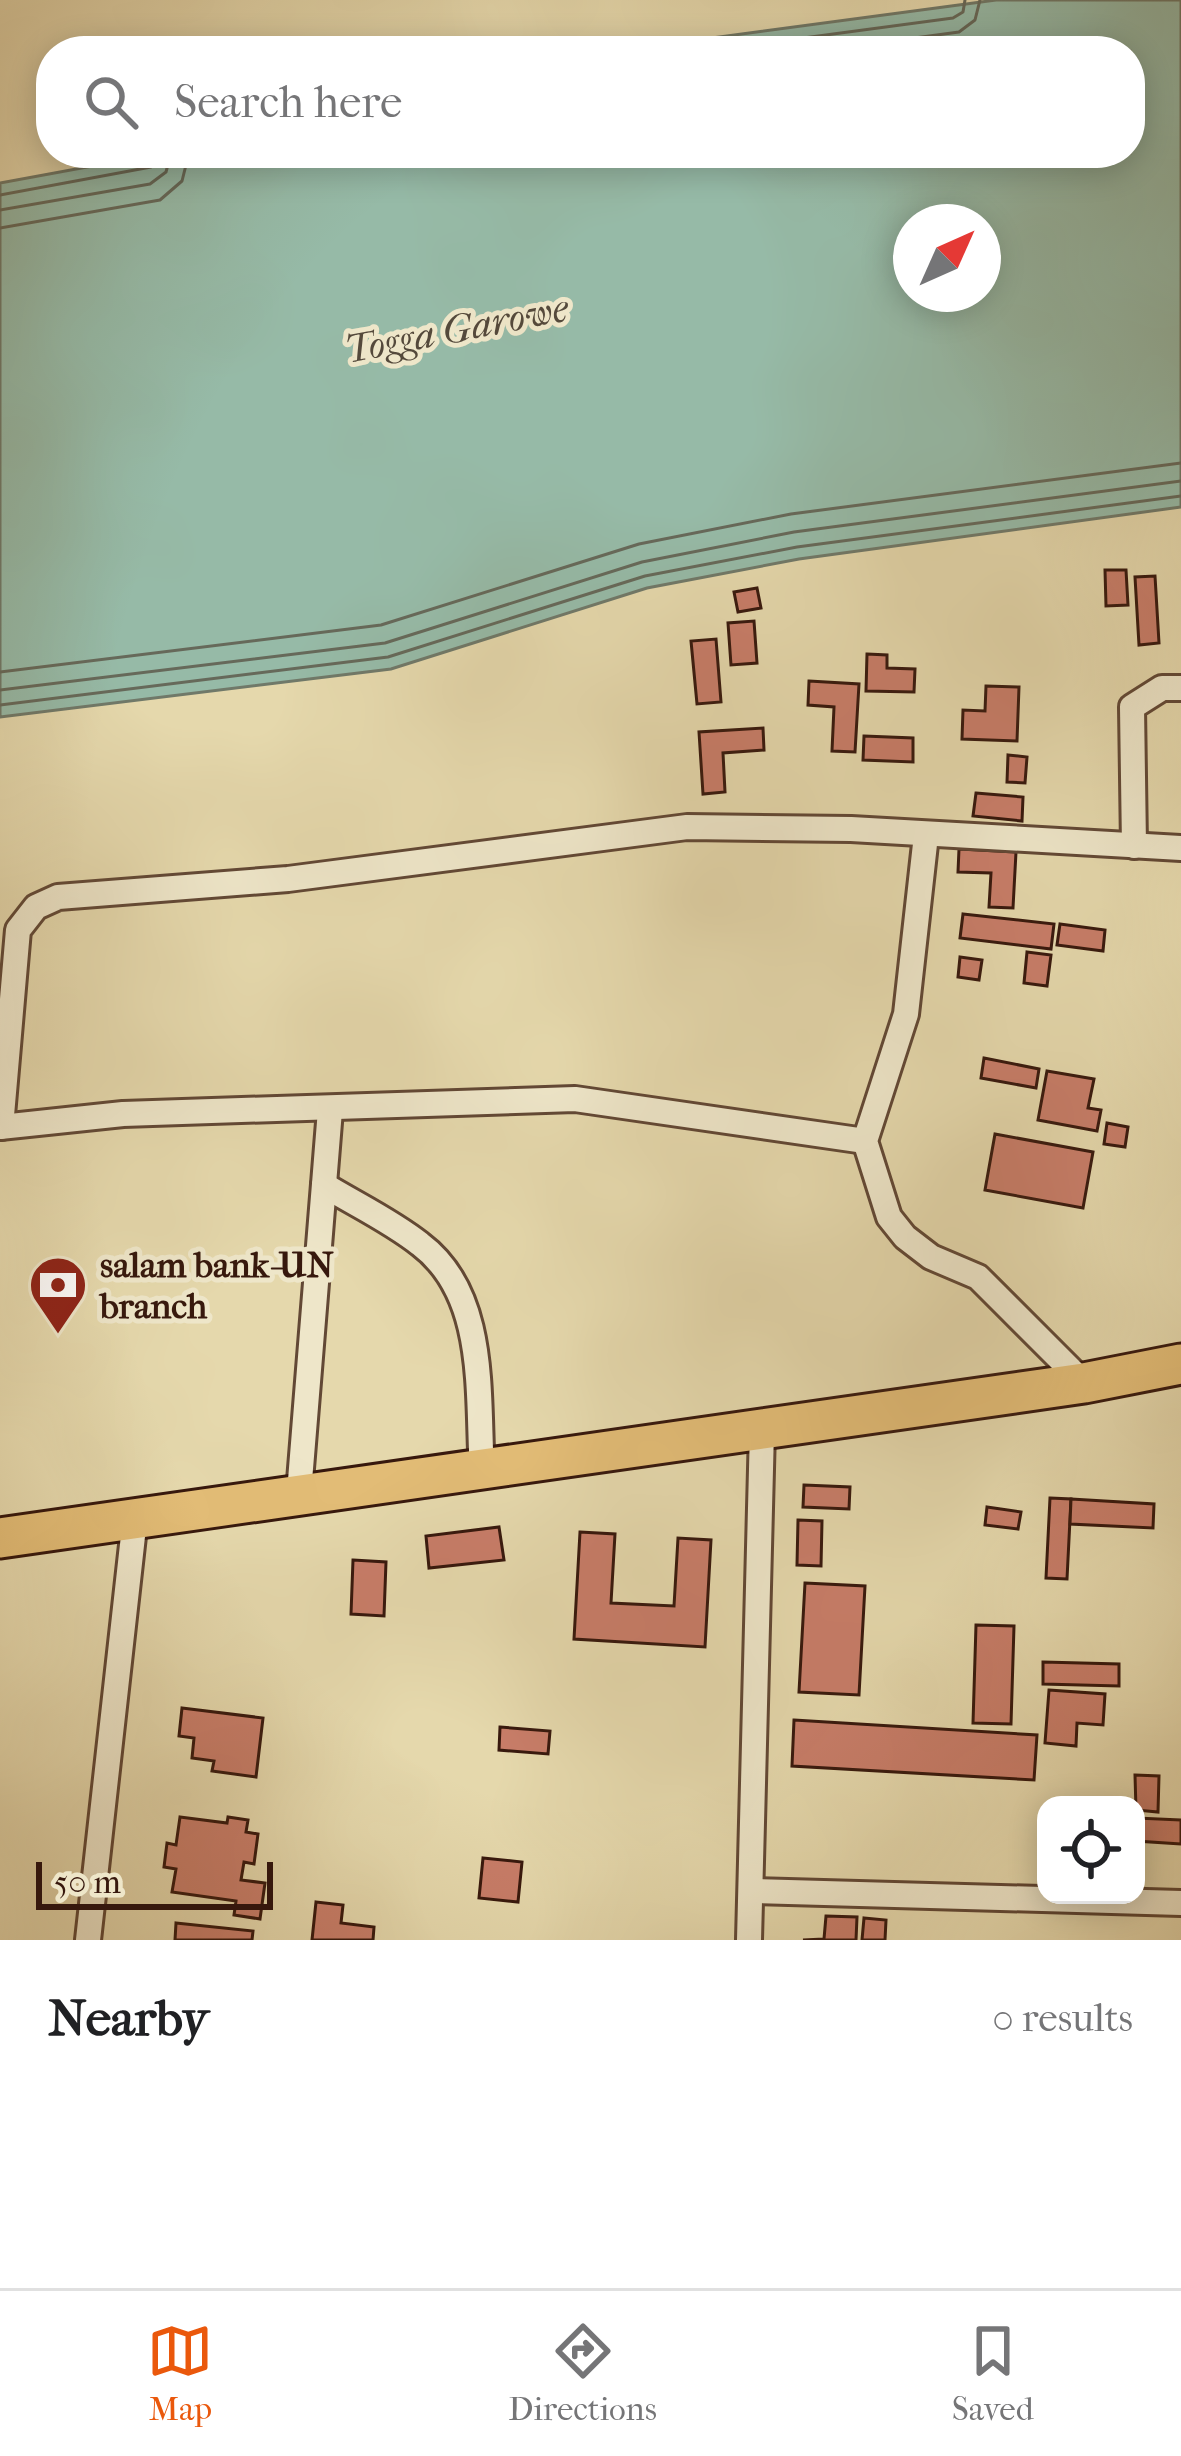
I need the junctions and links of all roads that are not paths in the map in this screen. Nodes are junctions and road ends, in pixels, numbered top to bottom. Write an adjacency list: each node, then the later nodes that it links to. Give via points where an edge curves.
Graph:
1 (1181, 688): 3 (street, via 1162,688 1132,706)
2 (926, 835): 3 (street); 6 (street, via 688,827 288,879 58,897 36,907 18,930); 7 (street, via 906,1014)
3 (1134, 846): 4 (street)
4 (1181, 848)
5 (330, 1110): 6 (street, via 123,1114); 7 (street, via 574,1099); 8 (street)
6 (1, 1127)
7 (865, 1141): 10 (street, via 889,1216 905,1237 978,1277)
8 (324, 1185): 12 (street, via 422,1245 452,1279 472,1324); 13 (street)
9 (1181, 1364): 10 (main road)
10 (1084, 1383): 11 (main road)
11 (762, 1430): 12 (main road); 16 (street)
12 (482, 1471): 13 (main road)
13 (299, 1493): 14 (main road)
14 (135, 1518): 15 (main road); 18 (street)
15 (0, 1538)
16 (754, 1891): 17 (street); 19 (street)
17 (1181, 1904)
18 (88, 1940)
19 (749, 1940)

